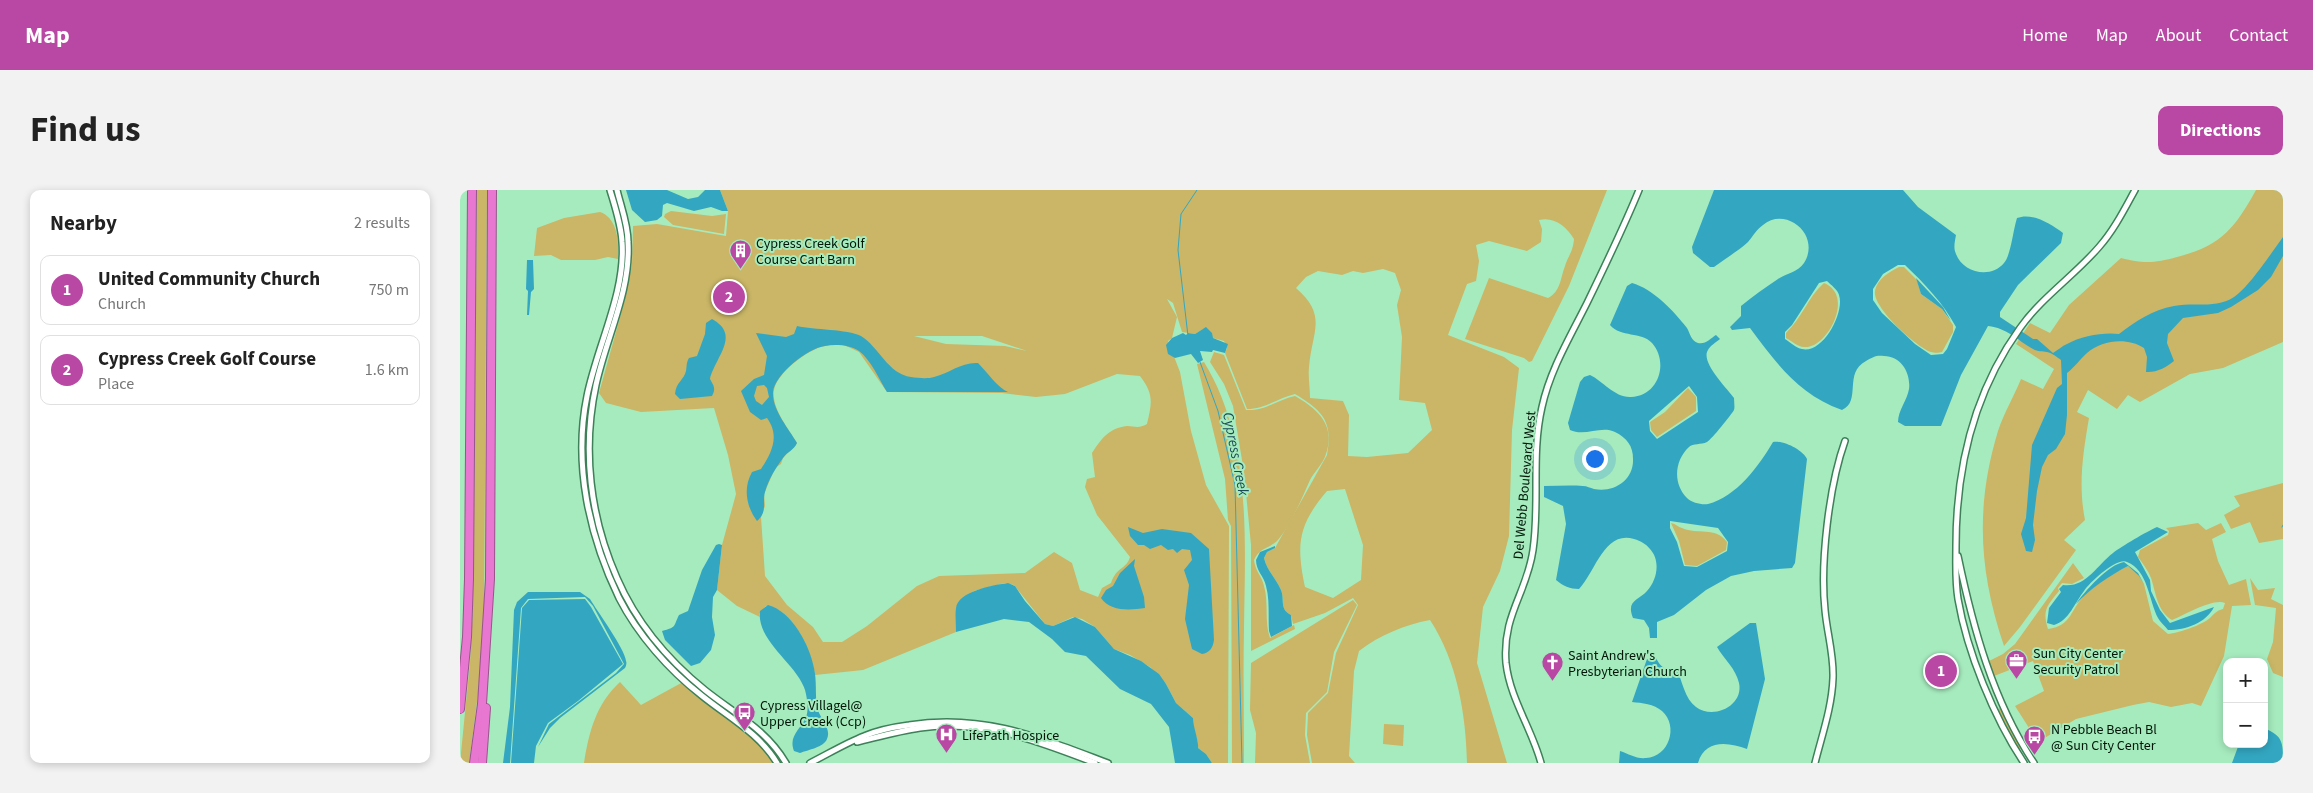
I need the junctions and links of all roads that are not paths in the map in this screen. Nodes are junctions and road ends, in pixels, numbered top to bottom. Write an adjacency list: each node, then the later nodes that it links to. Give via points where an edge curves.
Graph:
1 (472, 190): 16 (highway, via 469,579)
2 (492, 190): 13 (highway)
3 (610, 190): 20 (street, via 620,228 622,264 587,397 583,428 584,488 598,549 620,600 656,651 701,695 754,735)
4 (617, 190): 21 (street, via 628,236 627,272 596,384 589,455 593,502 605,547 631,605 668,656 707,691 760,729)
5 (1639, 190): 25 (street, Del Webb Boulevard West, via 1619,240 1552,373 1541,408 1533,551 1510,616 1506,650 1510,685 1536,742)
6 (2135, 190): 8 (street, via 2103,243 2034,310 2020,328 1989,383 1971,431 1958,493)
7 (1845, 441): 26 (street, via 1833,490 1824,576 1832,658 1832,698)
8 (1956, 546): 9 (street); 10 (street)
9 (1968, 603): 10 (street); 11 (street)
10 (1959, 604): 12 (street)
11 (1972, 619): 12 (street); 14 (street)
12 (1964, 621): 15 (street)
13 (488, 637): 18 (highway); 19 (highway)
14 (2001, 702): 15 (street); 28 (street)
15 (1993, 706): 27 (street)
16 (460, 710)
17 (846, 745): 22 (street); 23 (street, via 914,729 963,726 1012,734); 24 (street, via 865,735 888,729 921,723 964,722 1034,735)
18 (474, 763)
19 (482, 763)
20 (777, 763)
21 (786, 763)
22 (810, 763)
23 (1095, 763)
24 (1108, 763)
25 (1541, 763)
26 (1815, 763)
27 (2024, 763)
28 (2034, 763)

